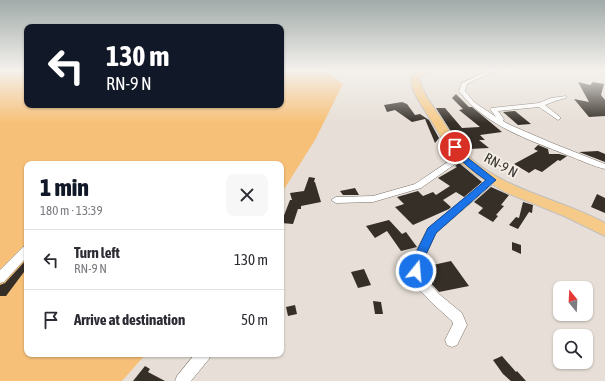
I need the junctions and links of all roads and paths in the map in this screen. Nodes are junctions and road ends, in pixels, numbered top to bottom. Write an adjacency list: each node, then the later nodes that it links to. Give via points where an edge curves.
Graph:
1 (418, 88): 7 (main road, RN-9 N)
2 (463, 88): 6 (street, via 462,91 469,102)
3 (564, 97): 4 (street)
4 (540, 105): 5 (street); 6 (street, via 493,109)
5 (558, 118)
6 (506, 125): 8 (street)
7 (461, 157): 9 (main road, RN-9 N); 10 (street, via 418,186 373,199)
8 (605, 167)
9 (492, 180): 11 (main road, RN-9 N); 14 (street, via 432,231 416,263 419,281 460,324)
10 (336, 200)
11 (605, 230)
12 (24, 253): 13 (street)
13 (0, 278)
14 (452, 340)
15 (202, 357): 16 (street)
16 (182, 381)

